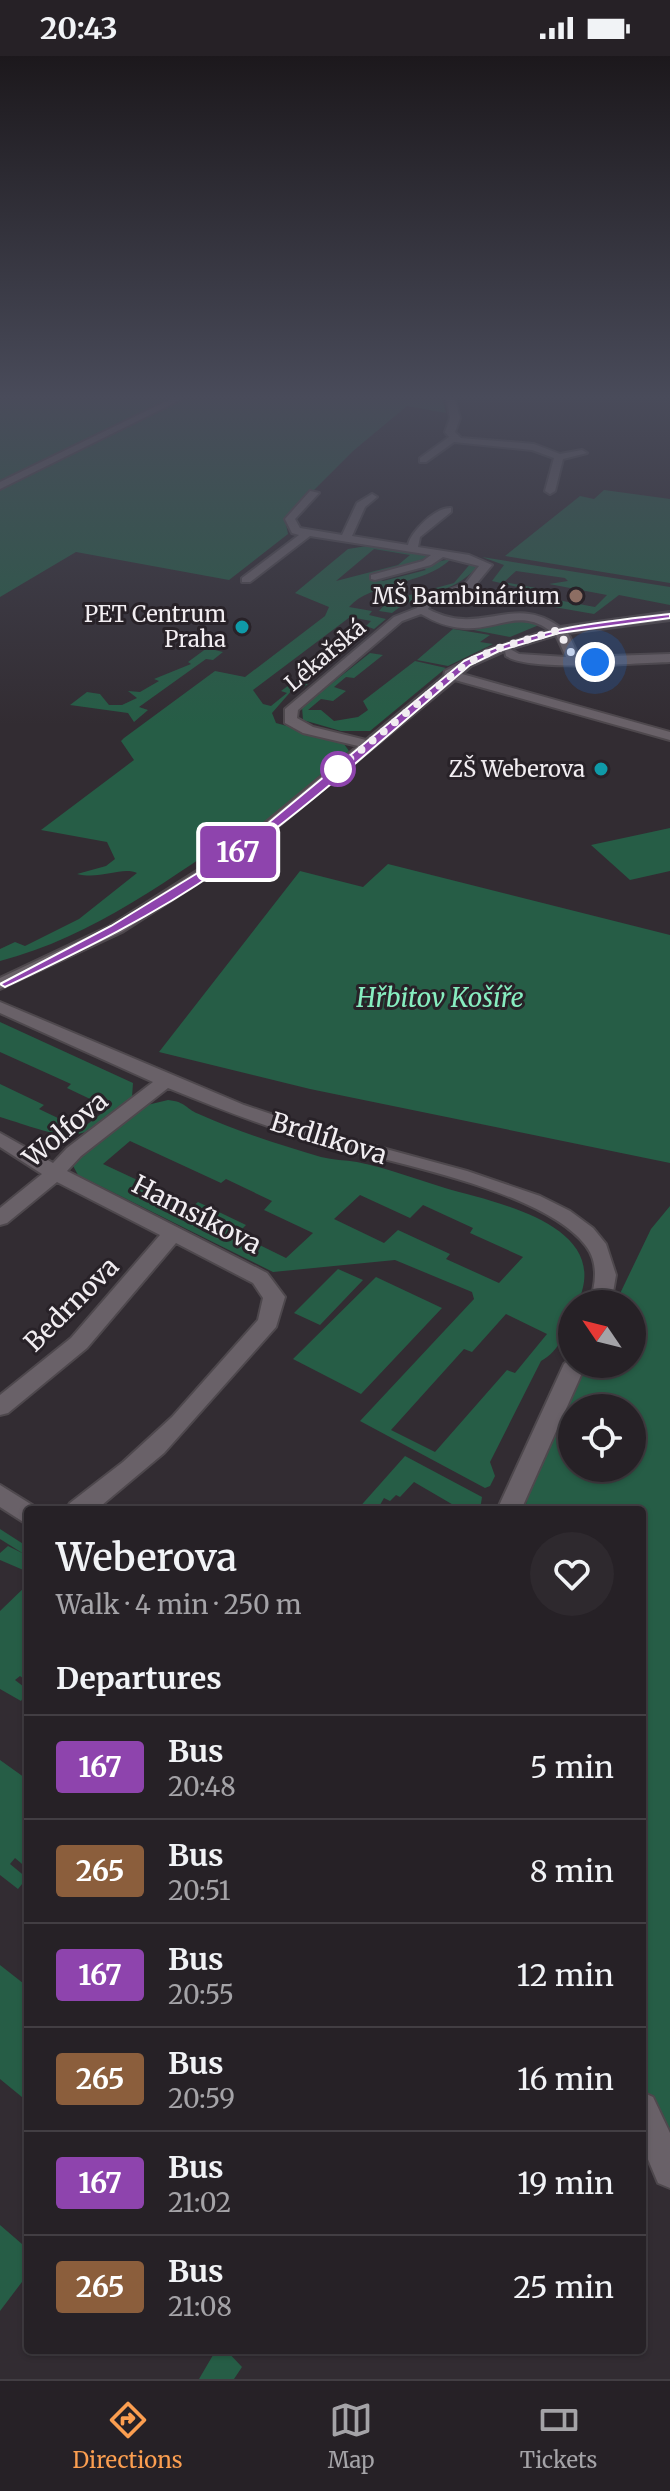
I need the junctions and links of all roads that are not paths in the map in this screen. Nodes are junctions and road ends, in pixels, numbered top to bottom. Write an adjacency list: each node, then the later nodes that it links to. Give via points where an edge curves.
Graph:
1 (300, 508): 4 (street, via 290,519 296,531)
2 (359, 508): 5 (street)
3 (447, 510): 6 (street, via 415,536)
4 (308, 533): 5 (street); 9 (street)
5 (346, 539): 6 (street)
6 (412, 549): 7 (street)
7 (441, 553): 8 (street, via 427,563); 10 (street, via 486,565 469,586 426,602)
8 (375, 577)
9 (246, 580)
10 (422, 610): 12 (street, via 466,625 526,615); 18 (street, Lékařská, via 398,619 292,709 290,720 308,730)
11 (670, 616): 12 (street)
12 (558, 630): 14 (street); 15 (street, via 496,649)
13 (670, 658): 14 (street)
14 (576, 661): 16 (street, via 513,655)
15 (449, 674): 17 (street); 18 (street)
16 (512, 675)
17 (670, 736)
18 (367, 744): 19 (street, via 214,869 116,929)
19 (0, 984)
20 (0, 1007): 21 (street, Brdlíkova)
21 (165, 1082): 23 (street, Wolfova, via 74,1152); 26 (street, Brdlíkova, via 318,1137 526,1197 588,1234 608,1275)
22 (0, 1139): 23 (street, Hamsíkova)
23 (55, 1173): 24 (street, Wolfova); 25 (street, Hamsíkova)
24 (0, 1218)
25 (173, 1234): 28 (street, Bedrnova, via 79,1343); 30 (street, Hamsíkova, via 260,1278 274,1297 268,1322 169,1437)
26 (604, 1290)
27 (569, 1378): 31 (street)
28 (0, 1407)
29 (0, 1494): 32 (street)
30 (84, 1506)
31 (511, 1506)
32 (24, 1512)
33 (646, 2117): 34 (street)
34 (670, 2171)

